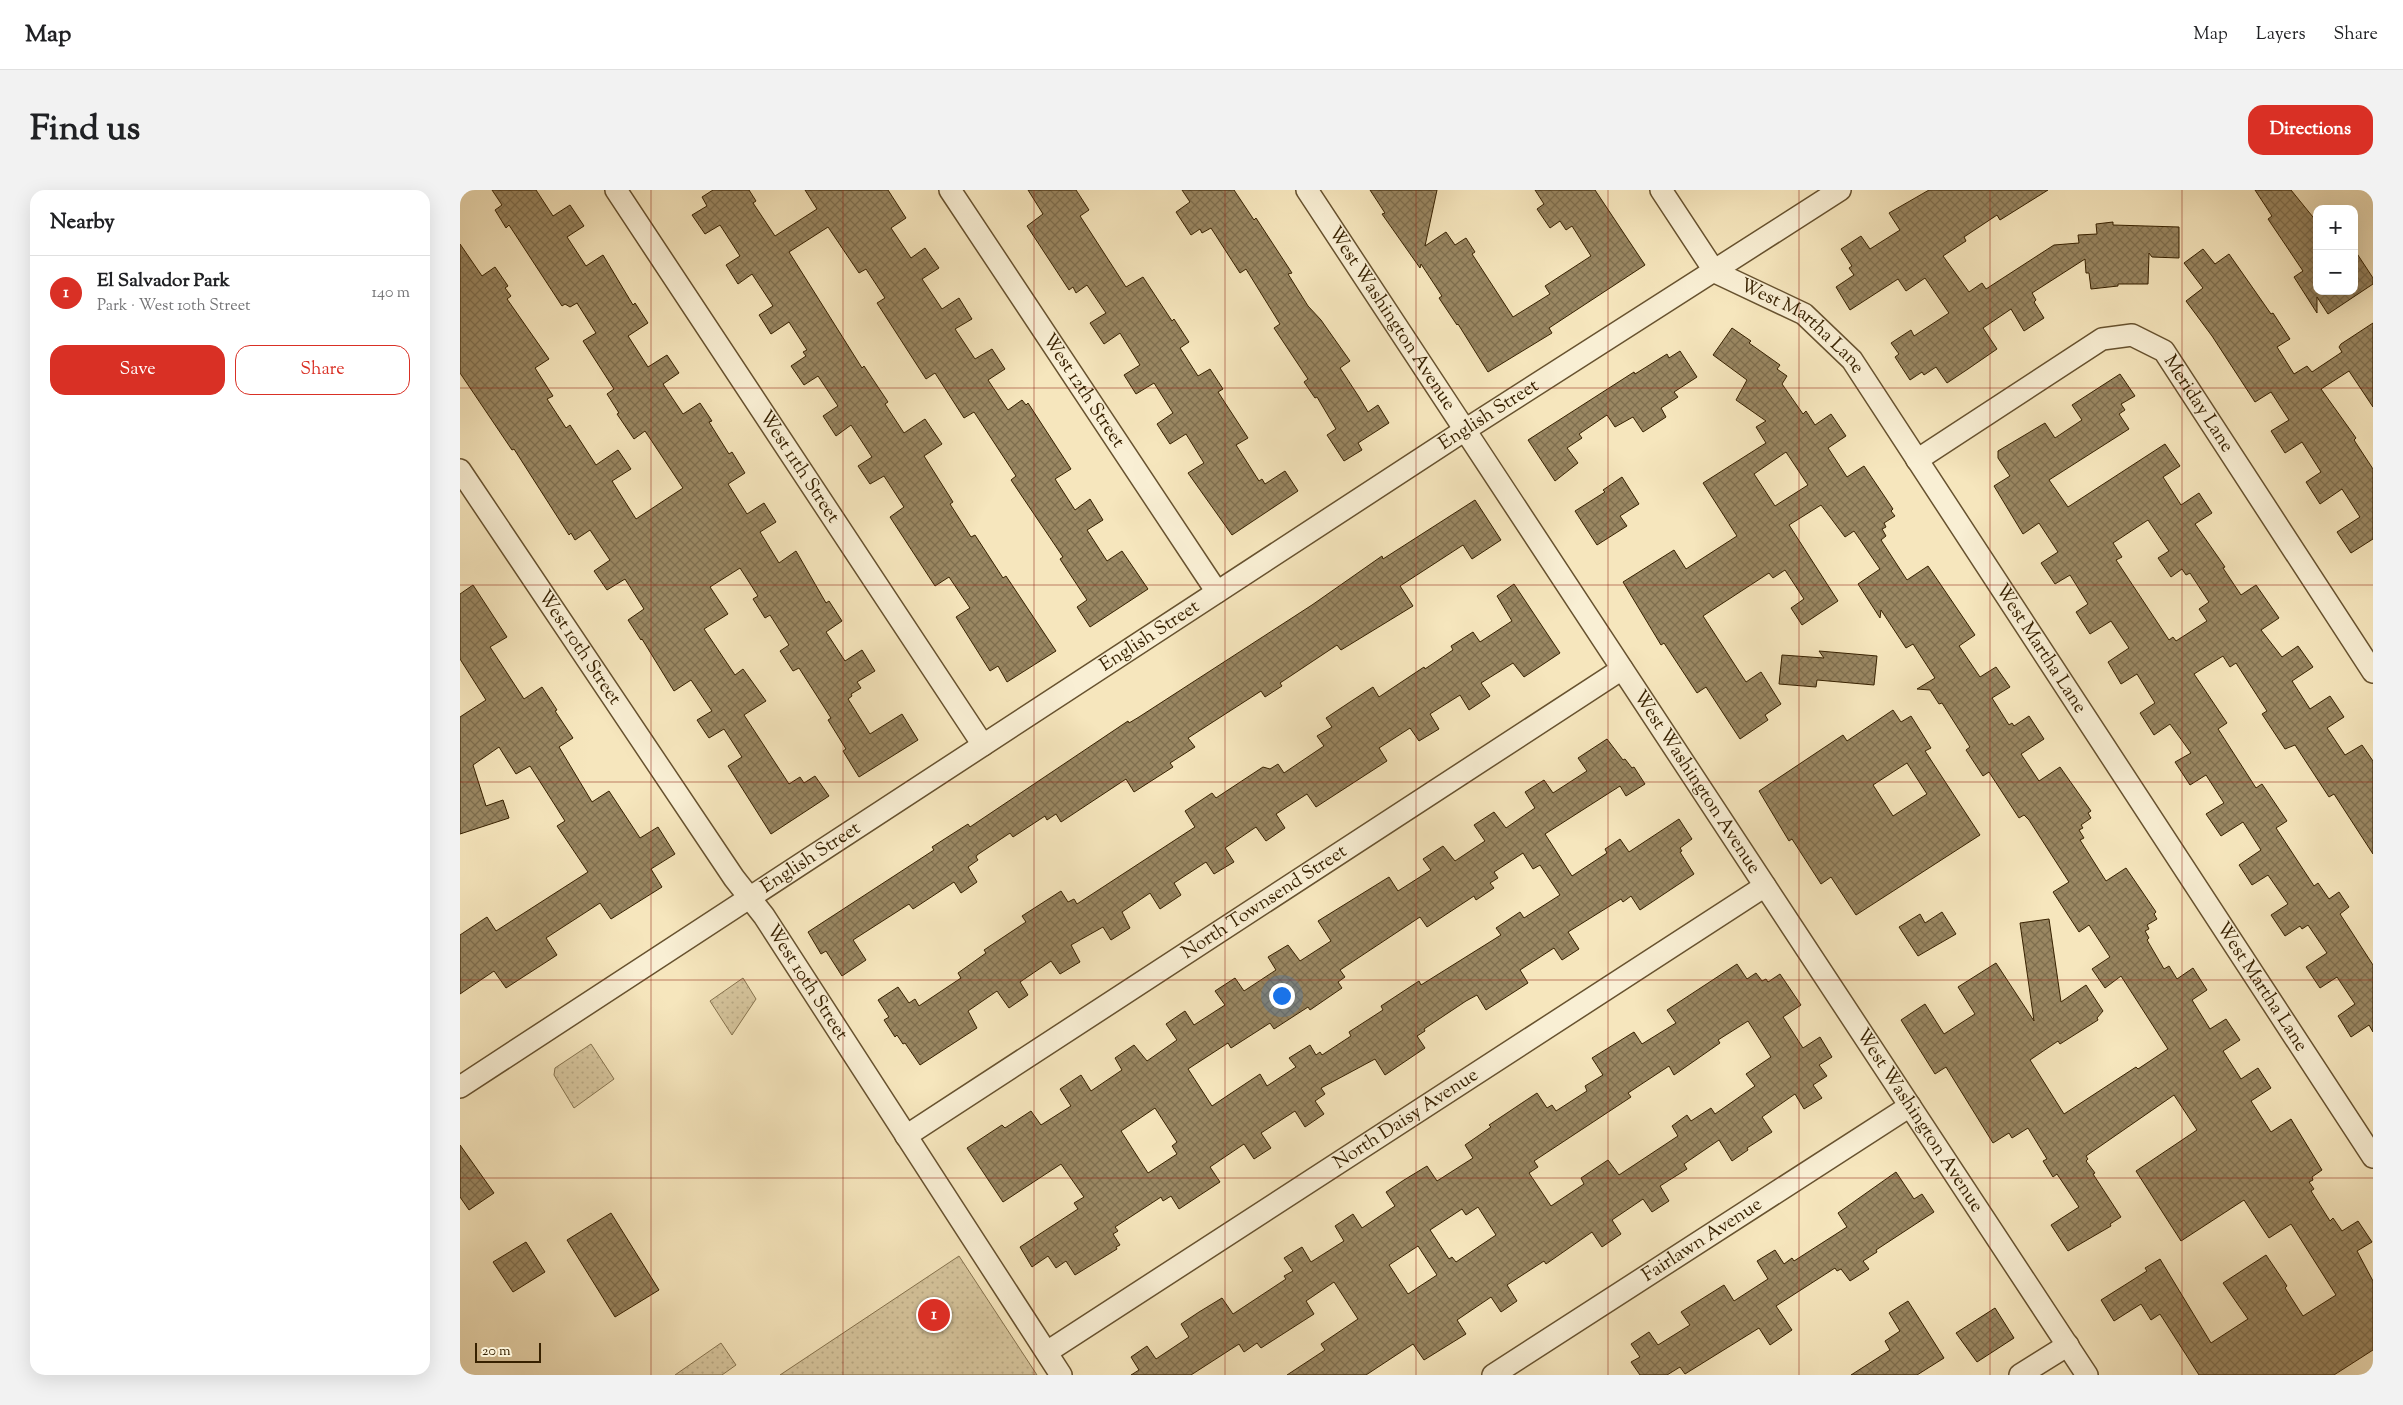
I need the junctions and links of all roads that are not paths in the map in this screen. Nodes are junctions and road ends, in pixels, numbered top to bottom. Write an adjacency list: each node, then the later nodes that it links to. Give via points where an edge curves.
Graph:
1 (616, 190): 13 (street, West 11th Street)
2 (950, 190): 10 (street, West 12th Street)
3 (1307, 190): 7 (street, West Washington Avenue)
4 (1661, 190): 6 (street, West Martha Lane)
5 (1840, 190): 6 (street, English Street)
6 (1714, 272): 7 (street, English Street); 8 (street, West Martha Lane, via 1804,314 1852,360)
7 (1465, 430): 10 (street, English Street); 11 (street, West Washington Avenue)
8 (1917, 460): 12 (street, Meriday Lane, via 2102,339 2132,335 2164,351); 19 (street, West Martha Lane)
9 (460, 470): 15 (street, West 10th Street)
10 (1217, 592): 13 (street, English Street)
11 (1622, 669): 14 (street, West Washington Avenue); 18 (street, North Townsend Street)
12 (2373, 672)
13 (983, 745): 15 (street, English Street)
14 (1765, 886): 17 (street, West Washington Avenue); 21 (street, North Daisy Avenue)
15 (750, 898): 16 (street, English Street); 18 (street, West 10th Street)
16 (460, 1087)
17 (1910, 1106): 20 (street, West Washington Avenue); 23 (street, Fairlawn Avenue)
18 (906, 1136): 21 (street, West 10th Street)
19 (2373, 1157)
20 (2068, 1345): 24 (street); 25 (street, West Washington Avenue)
21 (1046, 1352): 22 (street, West 10th Street)
22 (1061, 1375)
23 (1493, 1375)
24 (2020, 1375)
25 (2088, 1375)

